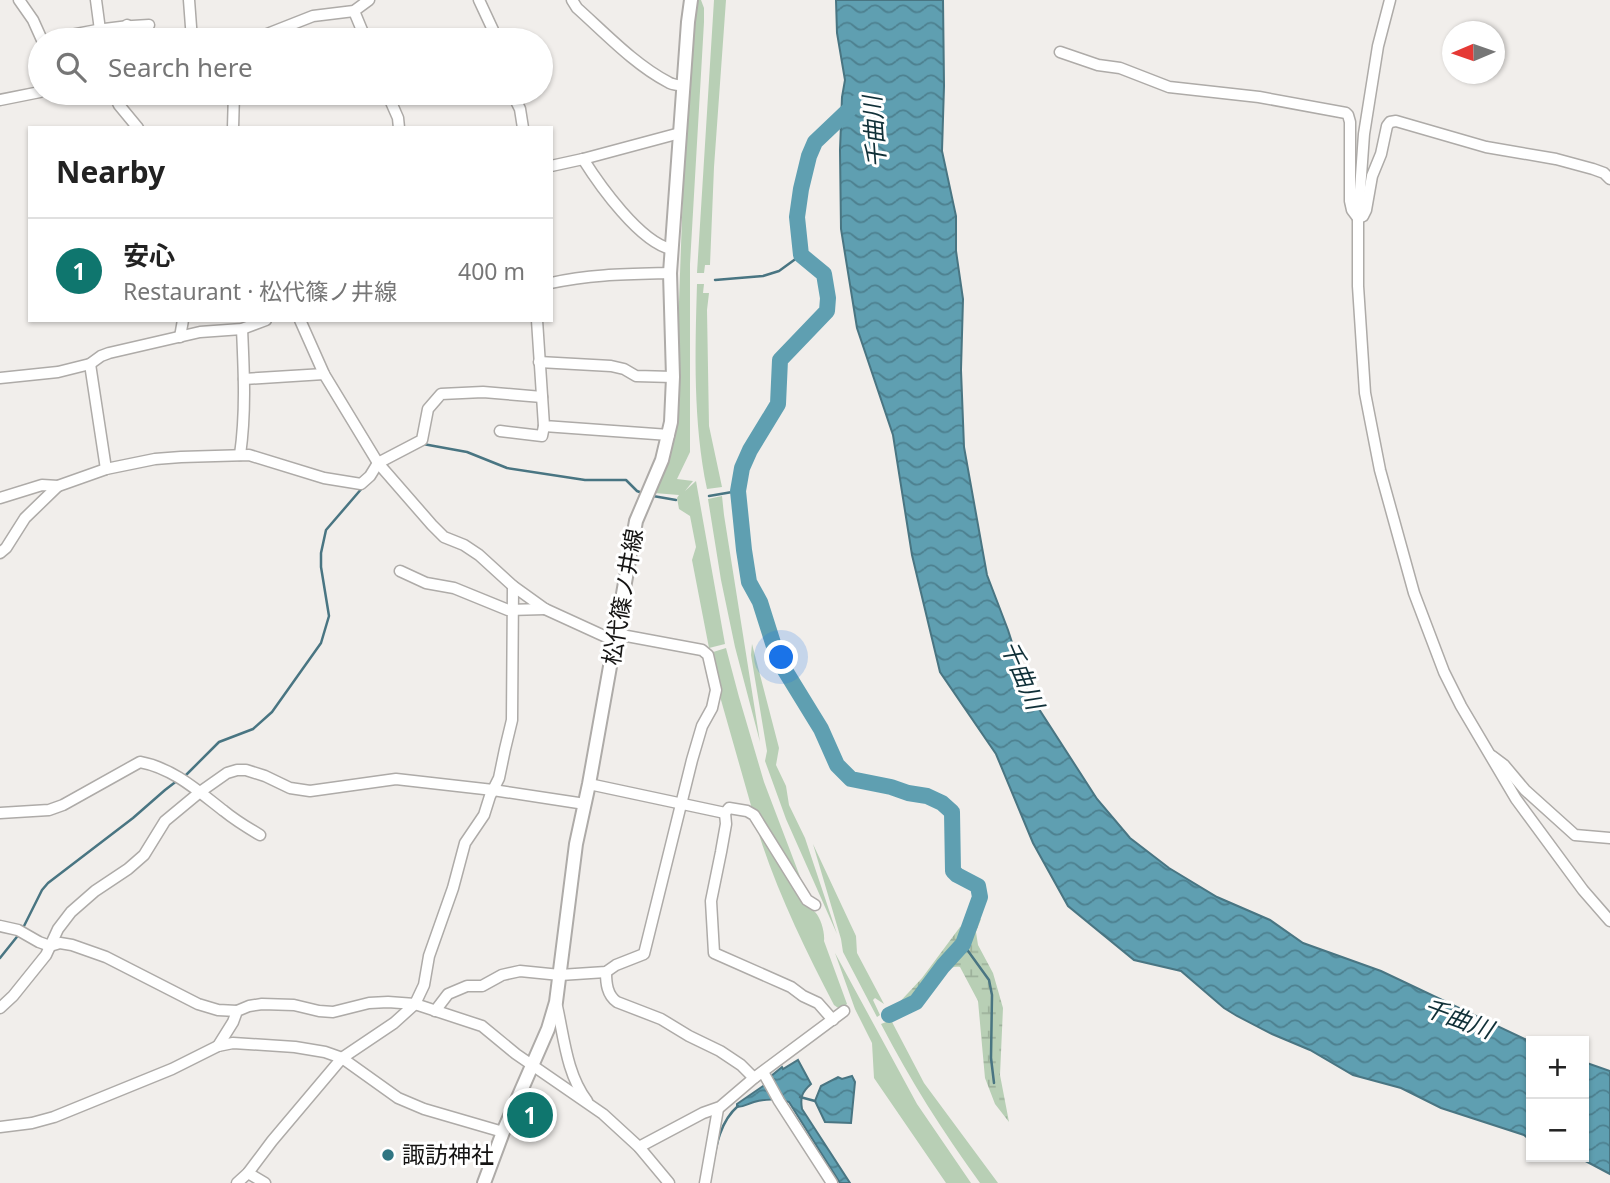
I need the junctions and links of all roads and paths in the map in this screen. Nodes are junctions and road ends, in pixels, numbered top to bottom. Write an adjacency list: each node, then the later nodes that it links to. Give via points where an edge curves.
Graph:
1 (19, 0): 12 (street)
2 (96, 0): 13 (street)
3 (189, 0): 15 (street)
4 (369, 0): 9 (street)
5 (479, 0): 18 (street)
6 (572, 0): 20 (street, via 650,71 670,84)
7 (691, 0): 20 (main road, 松代篠ノ井線)
8 (1390, 0): 35 (street, via 1364,134)
9 (354, 11): 16 (street, via 313,16); 17 (street)
10 (149, 25): 11 (street)
11 (127, 26): 14 (street)
12 (37, 28)
13 (100, 28)
14 (114, 28)
15 (191, 28)
16 (282, 28)
17 (361, 28)
18 (491, 28)
19 (1060, 52): 35 (street, via 1169,87 1346,113 1350,122 1350,201)
20 (684, 86): 31 (main road, 松代篠ノ井線)
21 (28, 94): 22 (street)
22 (0, 100)
23 (119, 105): 27 (street)
24 (234, 105): 28 (street)
25 (392, 105): 29 (street)
26 (518, 105): 30 (street)
27 (136, 126)
28 (233, 126)
29 (399, 126)
30 (523, 126)
31 (680, 133): 32 (street); 36 (main road, 松代篠ノ井線)
32 (583, 159): 33 (street); 36 (street, via 627,217 663,247)
33 (553, 166)
34 (1610, 178): 35 (street, via 1556,159 1486,147 1396,121 1387,126 1366,210)
35 (1358, 218): 66 (street, via 1365,393 1380,470 1421,613 1455,695)
36 (671, 248): 37 (main road, 松代篠ノ井線)
37 (670, 273): 38 (street, via 575,277); 49 (main road, 松代篠ノ井線)
38 (553, 282)
39 (183, 322): 44 (street)
40 (261, 322): 43 (street)
41 (301, 322): 47 (street)
42 (537, 322): 45 (street)
43 (242, 329): 44 (street); 50 (street)
44 (180, 337): 46 (street, via 101,356)
45 (539, 362): 49 (street, via 611,366 636,376); 51 (street)
46 (90, 364): 48 (street); 57 (street)
47 (324, 374): 50 (street); 56 (street)
48 (0, 377)
49 (673, 377): 54 (main road, 松代篠ノ井線)
50 (244, 379): 55 (street)
51 (542, 397): 52 (street); 56 (street, via 441,394 428,409 422,439)
52 (544, 426): 53 (street, via 542,436); 54 (street)
53 (500, 431)
54 (669, 435): 65 (main road, 松代篠ノ井線, via 636,521)
55 (240, 455): 56 (street, via 361,484); 57 (street, via 155,459)
56 (378, 463): 62 (street, via 444,537 480,555)
57 (106, 469): 58 (street)
58 (58, 486): 59 (street, via 42,485); 60 (street, via 25,518)
59 (0, 498)
60 (0, 553)
61 (400, 571): 64 (street)
62 (513, 586): 63 (street); 64 (street)
63 (545, 609): 64 (street); 65 (street)
64 (513, 611): 68 (street, via 512,720)
65 (615, 638): 67 (main road, 松代篠ノ井線); 70 (street, via 702,650 708,655 716,691)
66 (1488, 753): 75 (street, via 1575,835); 77 (street, via 1516,799)
67 (589, 784): 70 (street); 71 (main road, 松代篠ノ井線)
68 (493, 790): 69 (street, via 396,779 310,791 237,770); 71 (street); 83 (street, via 484,815 465,843)
69 (200, 792): 72 (street, via 182,778 140,762 63,805); 74 (street); 79 (street, via 165,821 144,855 71,912)
70 (680, 803): 73 (street); 80 (street, via 644,954)
71 (585, 804): 81 (main road, 松代篠ノ井線)
72 (0, 813)
73 (725, 813): 76 (street, via 729,808 754,815 807,900); 88 (street, via 711,901 714,953 818,1003)
74 (260, 835)
75 (1610, 838)
76 (815, 905)
77 (1610, 921)
78 (0, 926): 79 (street)
79 (50, 946): 84 (street); 85 (street, via 72,945 106,957 198,1004)
80 (606, 972): 81 (street); 92 (street, via 611,998 661,1019)
81 (560, 975): 82 (main road, 松代篠ノ井線); 86 (street, via 520,971 502,975 482,986 448,994)
82 (556, 1002): 91 (main road, 松代篠ノ井線); 93 (street, via 566,1052)
83 (415, 1004): 85 (street, via 369,1003 319,1012 262,1004); 86 (street); 90 (street)
84 (0, 1008)
85 (237, 1011): 89 (street)
86 (435, 1011): 91 (street, via 482,1027)
87 (844, 1012): 88 (street)
88 (833, 1020): 92 (street)
89 (218, 1046): 90 (street, via 233,1042 295,1047); 95 (street, via 54,1118)
90 (342, 1058): 96 (street, via 398,1098); 98 (street)
91 (533, 1064): 93 (street); 96 (main road, 松代篠ノ井線)
92 (761, 1076): 94 (street); 104 (street)
93 (590, 1104): 97 (street)
94 (719, 1109): 97 (street); 103 (street)
95 (0, 1127)
96 (503, 1132): 101 (main road, 松代篠ノ井線)
97 (639, 1147): 102 (street)
98 (248, 1172): 99 (street); 100 (street)
99 (237, 1183)
100 (265, 1183)
101 (484, 1183)
102 (669, 1183)
103 (705, 1183)
104 (832, 1183)

